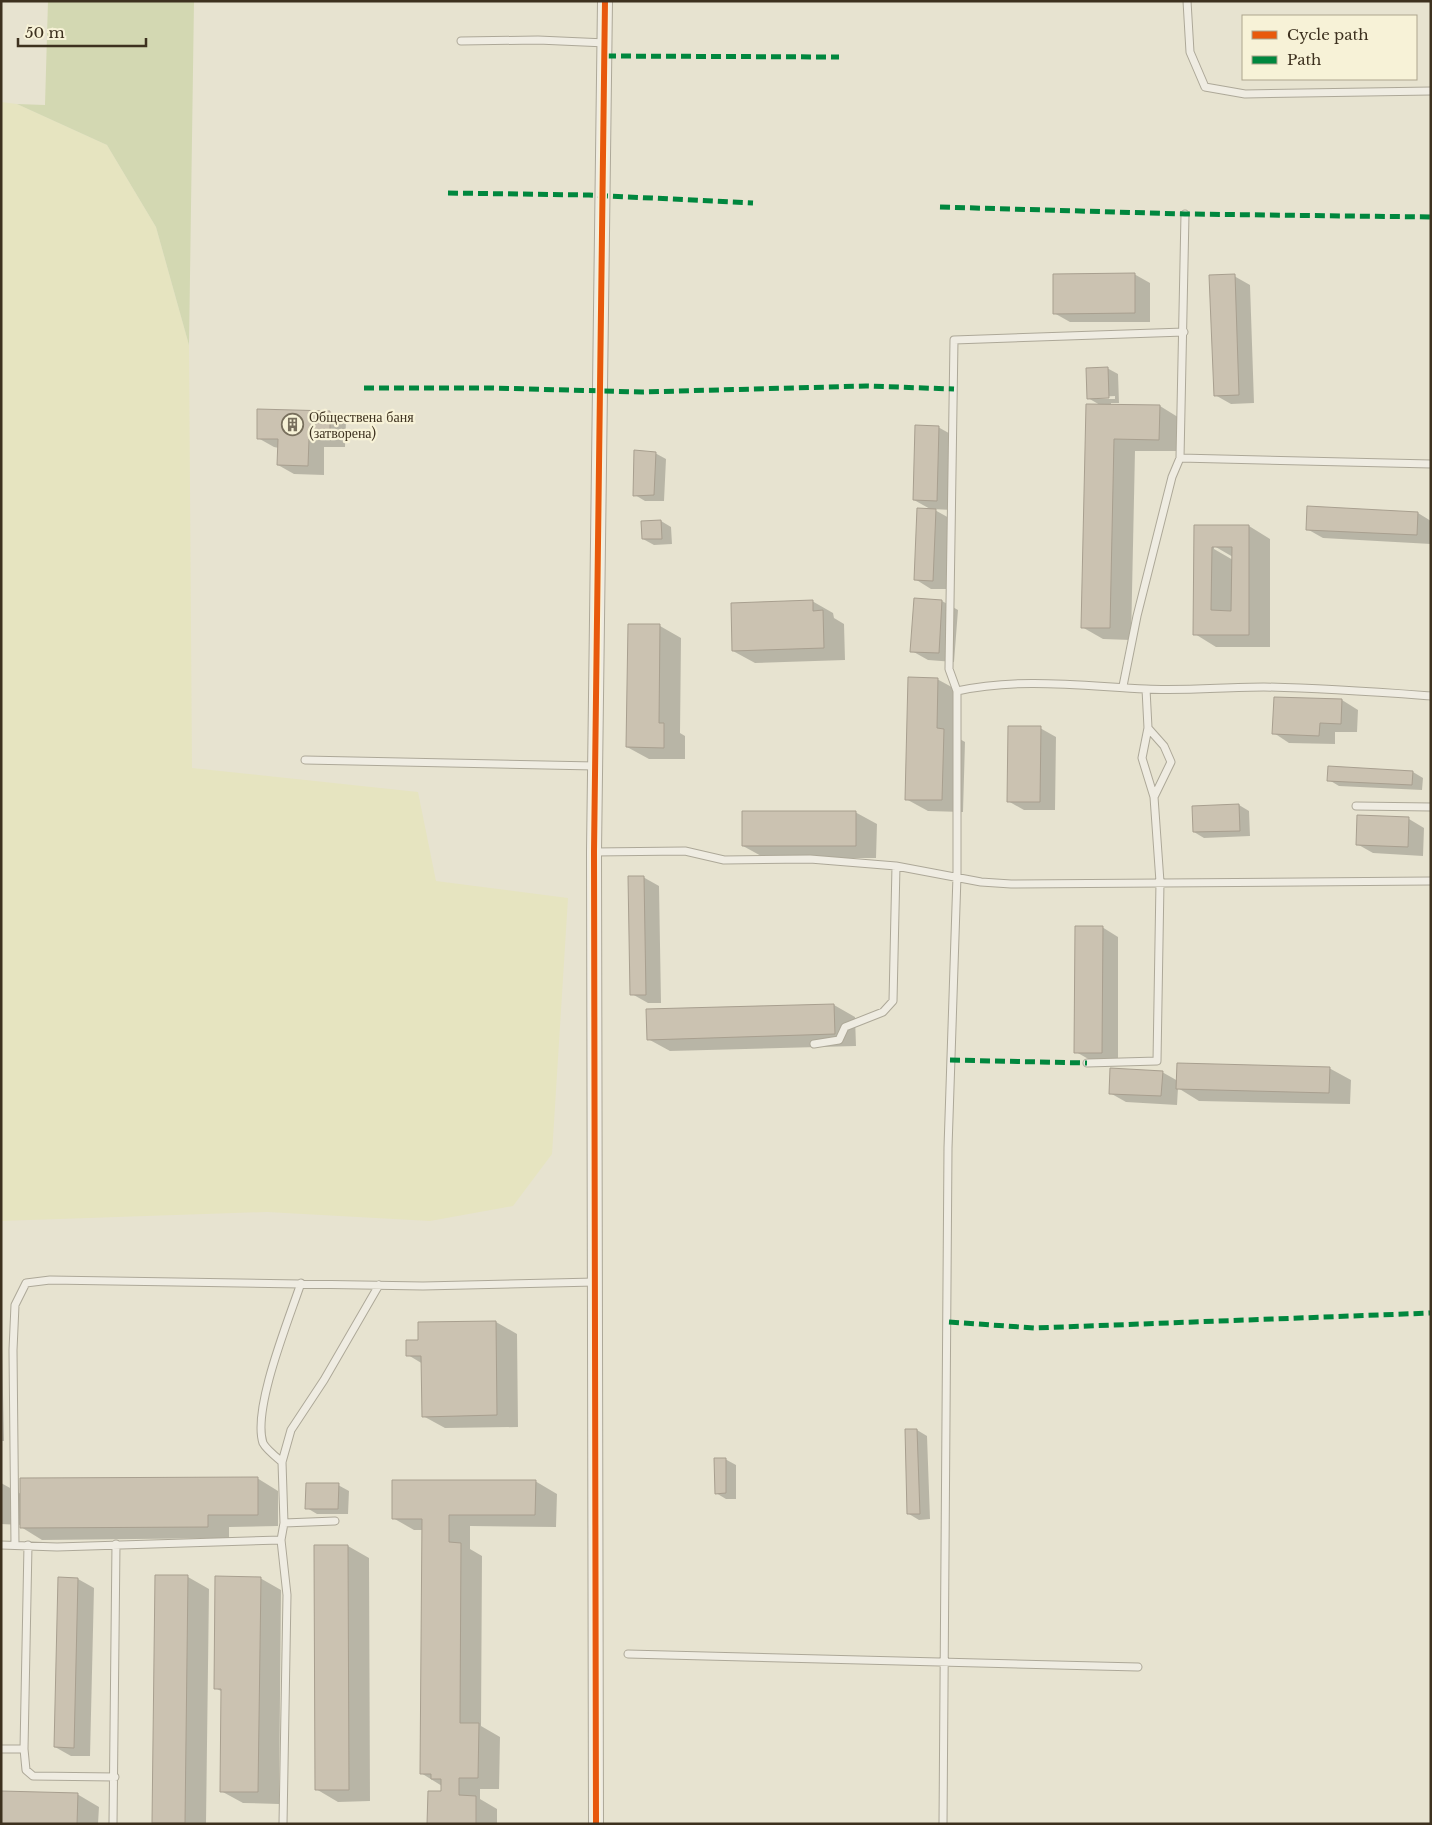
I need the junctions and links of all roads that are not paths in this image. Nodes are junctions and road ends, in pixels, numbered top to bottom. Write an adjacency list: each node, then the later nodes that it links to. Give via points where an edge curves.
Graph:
1 (605, 1): 4 (street)
2 (1187, 1): 5 (lane, via 1190,52 1204,87 1245,94)
3 (461, 41): 4 (lane, via 538,40)
4 (606, 44): 16 (street)
5 (1431, 91)
6 (1184, 214): 7 (lane)
7 (1184, 332): 8 (lane); 12 (lane, via 954,340 949,669)
8 (1180, 458): 9 (lane); 10 (lane, via 1172,477 1137,616)
9 (1431, 464)
10 (1123, 686): 11 (lane); 12 (lane, via 985,685)
11 (1146, 689): 13 (lane, via 1302,688); 14 (lane)
12 (957, 691): 22 (lane)
13 (1431, 696)
14 (1148, 728): 17 (lane, via 1142,758); 17 (lane, via 1164,746 1171,762)
15 (305, 760): 16 (lane)
16 (595, 766): 20 (street)
17 (1154, 798): 24 (lane)
18 (1356, 806): 19 (lane)
19 (1431, 807)
20 (594, 852): 21 (lane, via 685,851 724,860 810,859); 27 (street)
21 (896, 866): 22 (lane); 25 (lane, via 893,1001 883,1012 845,1027 839,1040)
22 (957, 876): 24 (lane, via 1010,884); 39 (lane, via 949,1080)
23 (1431, 881): 24 (lane)
24 (1160, 882): 26 (lane, via 1157,1061)
25 (814, 1044)
26 (1088, 1062)
27 (596, 1282): 29 (lane); 46 (street)
28 (301, 1283): 29 (lane); 30 (lane, via 260,1420 264,1444); 36 (lane, via 26,1282 16,1305 13,1350)
29 (379, 1286): 30 (lane, via 292,1430)
30 (282, 1462): 32 (lane)
31 (335, 1521): 32 (lane)
32 (284, 1523): 33 (lane)
33 (282, 1540): 34 (lane); 45 (lane, via 287,1594)
34 (116, 1544): 37 (lane); 43 (lane)
35 (1, 1545): 36 (lane)
36 (14, 1545): 37 (lane)
37 (28, 1546): 42 (lane)
38 (628, 1654): 39 (lane)
39 (944, 1662): 40 (lane); 47 (lane)
40 (1138, 1667)
41 (1, 1749): 42 (lane)
42 (24, 1749): 43 (lane, via 26,1770 33,1776)
43 (115, 1777): 44 (lane)
44 (113, 1824)
45 (283, 1824)
46 (596, 1824)
47 (943, 1824)

